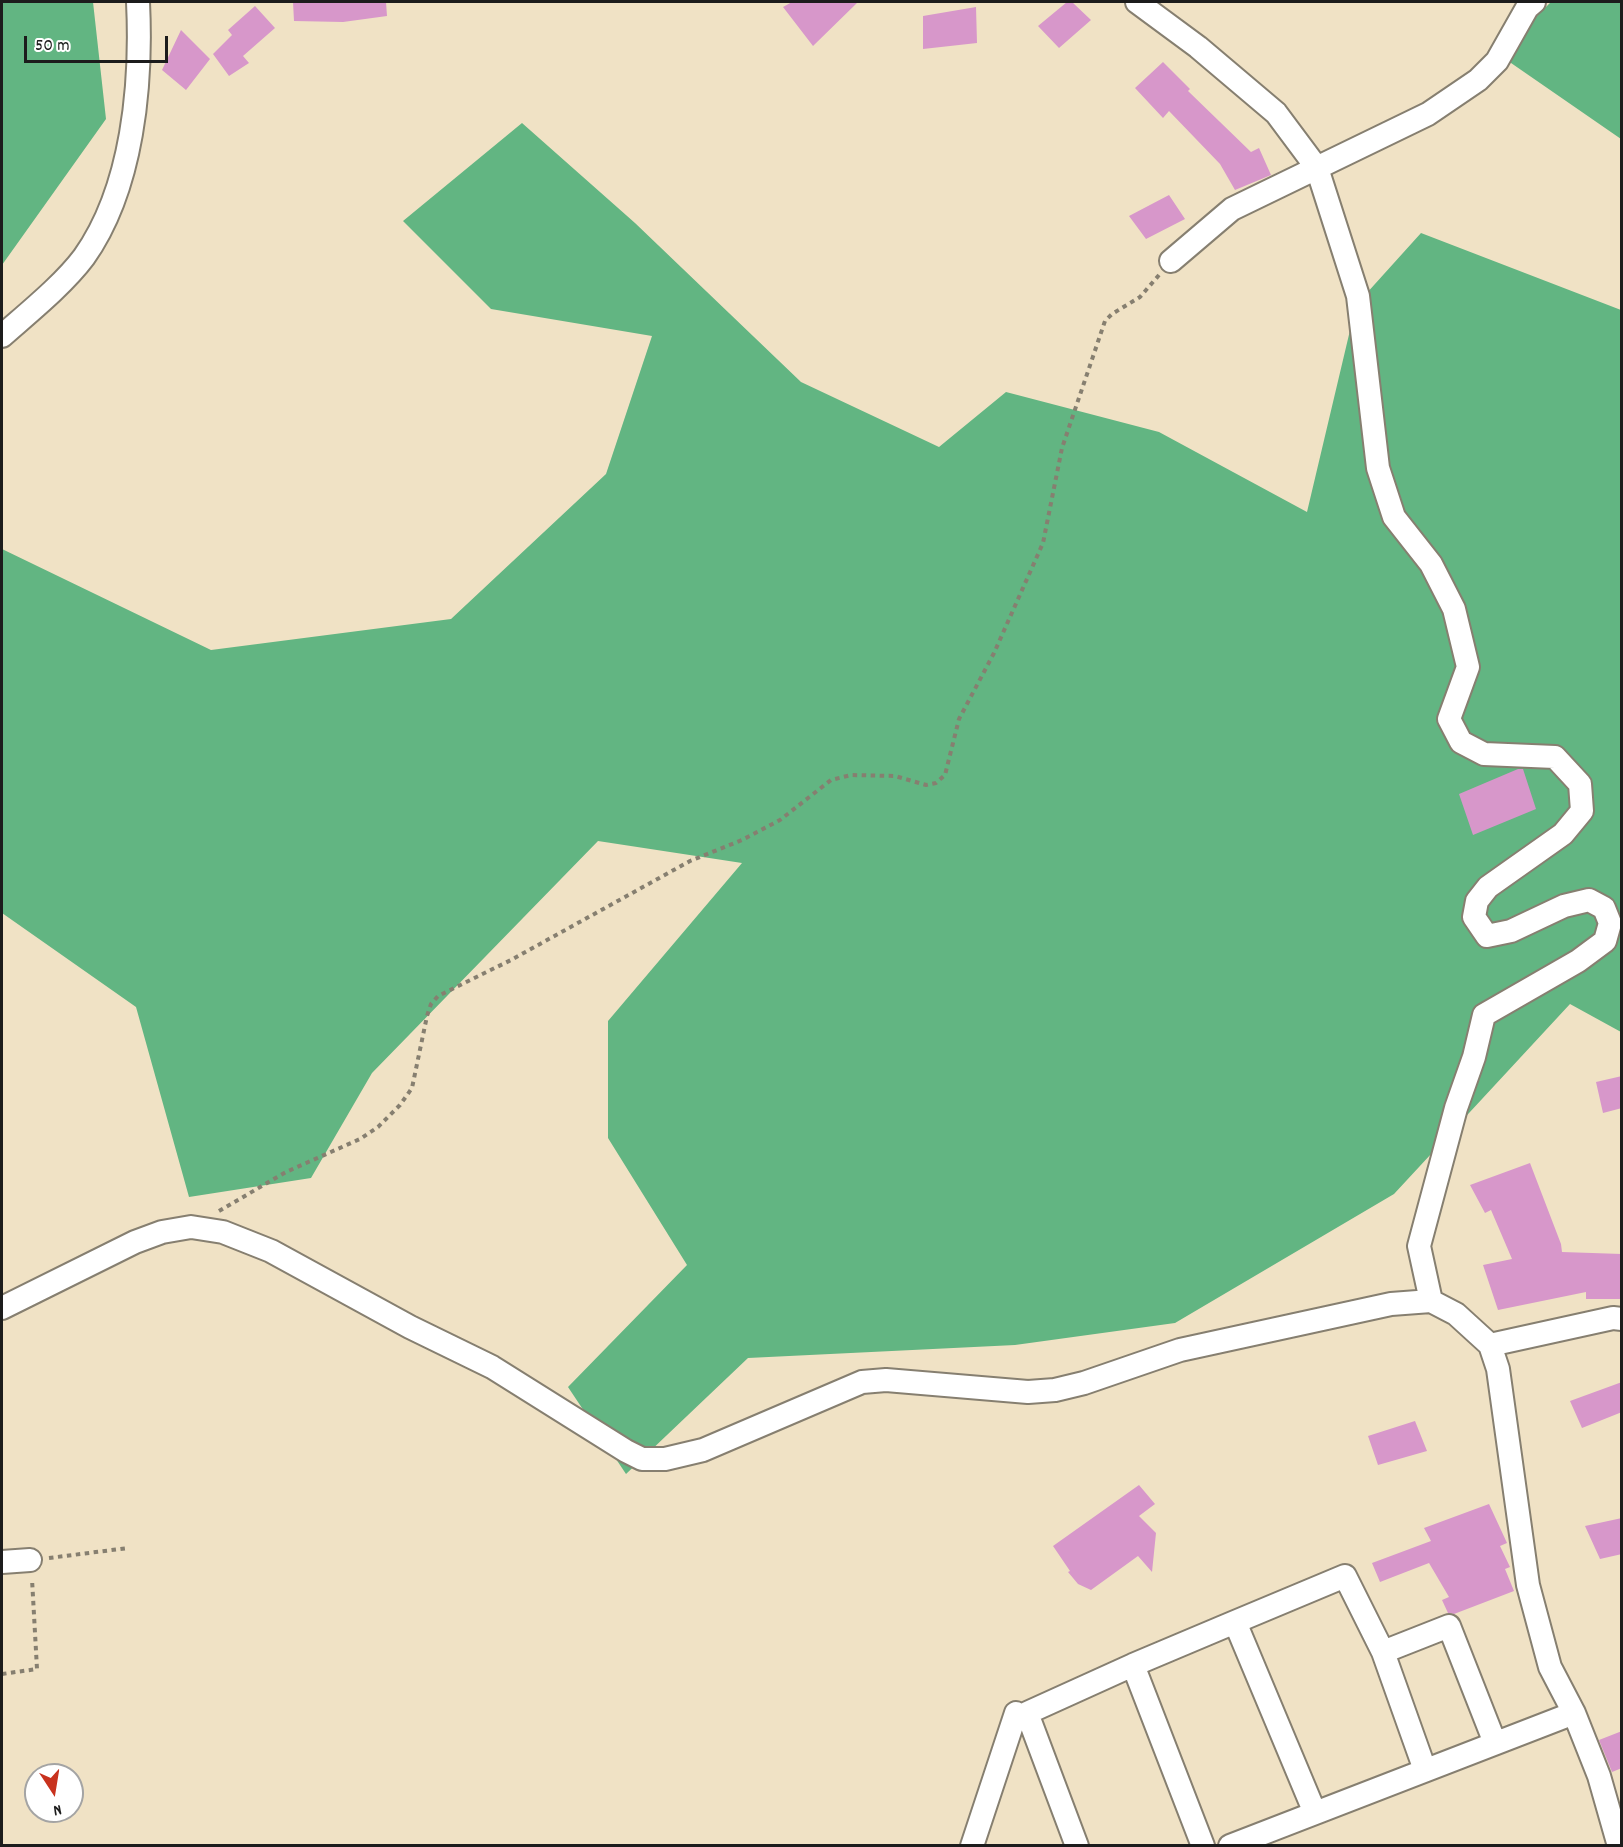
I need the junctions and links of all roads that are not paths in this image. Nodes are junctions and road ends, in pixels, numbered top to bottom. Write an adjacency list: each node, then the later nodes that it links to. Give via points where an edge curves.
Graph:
1 (138, 2): 6 (street, via 140,49 134,113 118,191 102,230 82,259)
2 (1137, 2): 4 (street, via 1276,113)
3 (1534, 2): 4 (street, via 1497,61 1478,80 1428,114)
4 (1317, 168): 5 (street, via 1232,209); 7 (street, via 1358,296 1378,468 1394,518 1431,564 1454,609 1468,668 1449,719 1461,742 1484,754 1555,757 1580,784 1582,811 1563,834 1488,887 1477,901 1474,917 1487,936 1511,931 1564,906 1589,900 1604,908 1610,923 1605,941 1578,961 1484,1015 1419,1246)
5 (1171, 261)
6 (2, 336)
7 (1431, 1301): 8 (street, via 1391,1304 1180,1350 1055,1390 1028,1392 885,1380 862,1382 703,1450 665,1459 642,1459 626,1451 492,1367 271,1251 223,1232 191,1227 162,1232); 10 (street, via 1456,1314)
8 (2, 1308)
9 (1622, 1319): 10 (street)
10 (1490, 1345): 17 (street, via 1497,1369 1528,1585 1550,1667)
11 (30, 1560): 12 (street)
12 (2, 1562)
13 (1235, 1622): 14 (street, via 1345,1576); 15 (street); 20 (street)
14 (1383, 1652): 18 (street, via 1449,1626); 19 (street)
15 (1133, 1665): 22 (street, via 1028,1713); 23 (street)
16 (1016, 1713): 21 (street)
17 (1574, 1713): 18 (street); 25 (street, via 1599,1776)
18 (1495, 1743): 19 (street)
19 (1425, 1770): 20 (street)
20 (1315, 1813): 24 (street)
21 (972, 1845)
22 (1077, 1845)
23 (1203, 1845)
24 (1230, 1845)
25 (1619, 1845)

